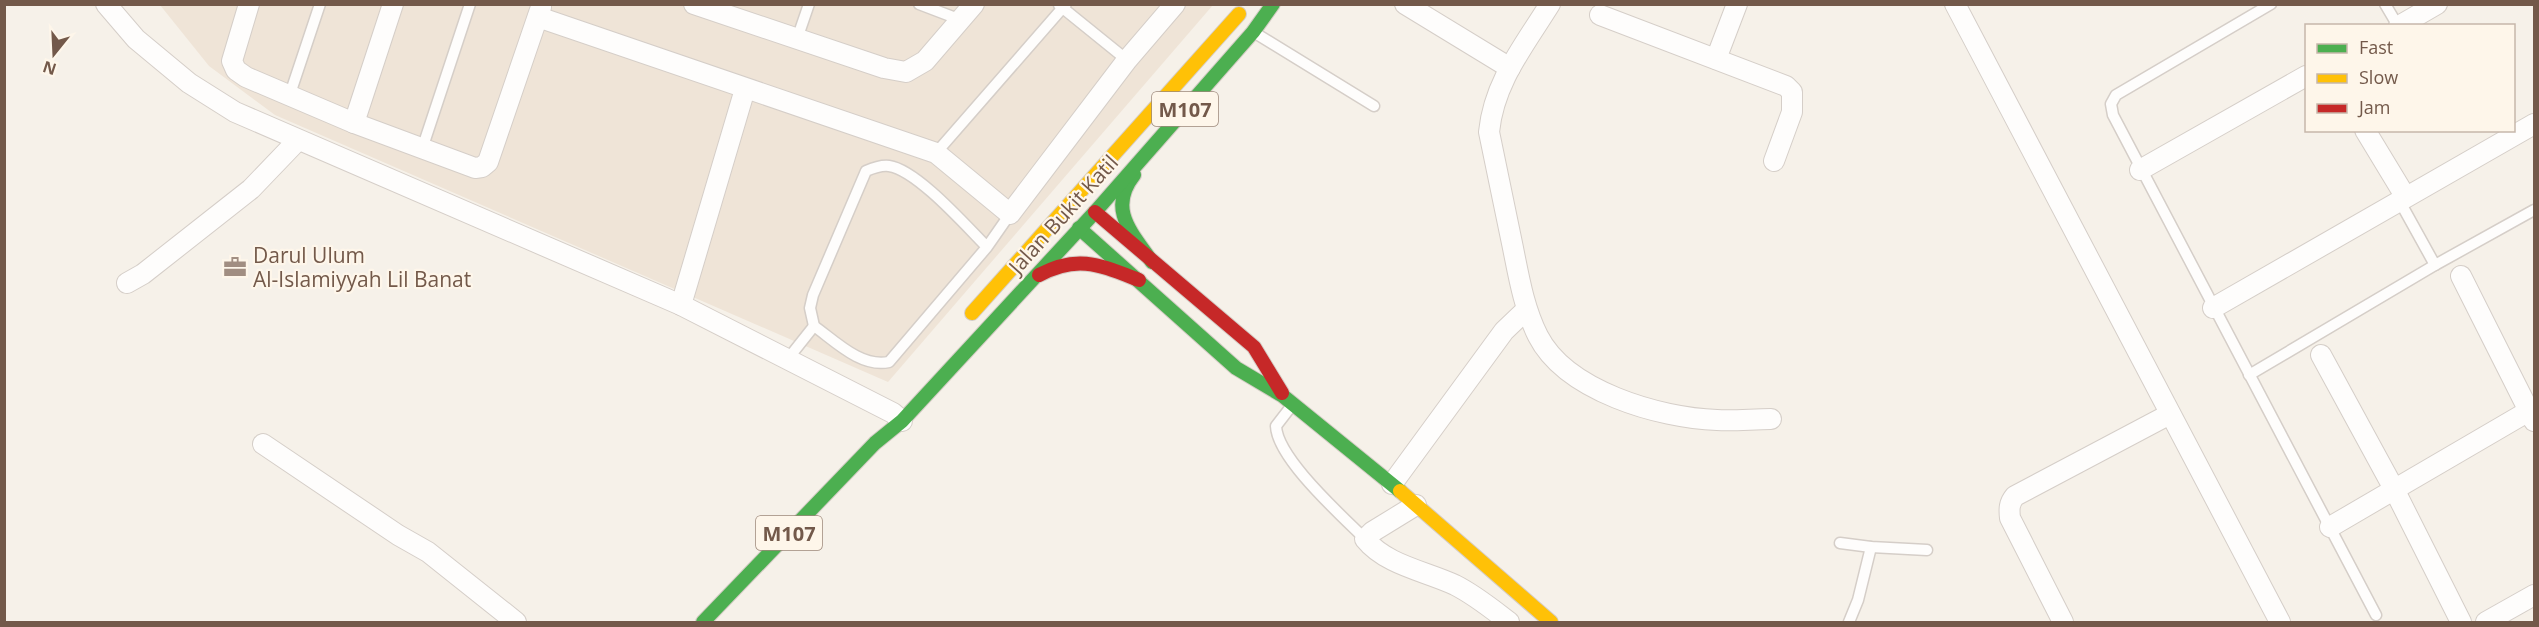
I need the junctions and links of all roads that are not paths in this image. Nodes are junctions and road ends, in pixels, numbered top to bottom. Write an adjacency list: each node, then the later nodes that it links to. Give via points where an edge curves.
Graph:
1 (106, 4): 38 (street, via 136,39 189,83 235,112)
2 (249, 4): 33 (street, via 232,61 246,77)
3 (320, 4): 33 (lane)
4 (393, 4): 35 (street)
5 (470, 4): 40 (lane)
6 (694, 4): 27 (street)
7 (808, 4): 27 (lane)
8 (919, 4): 23 (lane)
9 (974, 4): 23 (street)
10 (1175, 4): 29 (street)
11 (1248, 4): 43 (main road, Jalan Bukit Katil / M107)
12 (1273, 4): 26 (main road, Jalan Bukit Katil / M107)
13 (1405, 4): 30 (street)
14 (1550, 4): 30 (street)
15 (1737, 4): 28 (street)
16 (1955, 4): 69 (street)
17 (2271, 4): 44 (lane, via 2116,95 2111,104 2113,114)
18 (2385, 4): 24 (lane)
19 (2437, 4): 25 (street)
20 (1062, 6): 29 (lane); 41 (lane)
21 (540, 11): 32 (street); 40 (street, via 488,162 475,168)
22 (1600, 15): 28 (street)
23 (961, 20): 27 (street, via 925,61 906,72)
24 (2397, 24)
25 (2402, 24)
26 (1253, 32): 34 (lane); 39 (main road, Jalan Bukit Katil / M107)
27 (797, 39)
28 (1716, 59): 42 (street, via 1786,86 1792,92 1792,112)
29 (1126, 60): 48 (street)
30 (1510, 68): 60 (street, via 1491,110 1489,132)
31 (2305, 77): 44 (street)
32 (746, 88): 41 (street); 58 (street)
33 (290, 97): 35 (street)
34 (1374, 106)
35 (354, 123): 40 (street)
36 (2535, 124): 45 (street)
37 (2367, 132): 45 (street)
38 (298, 140): 57 (street, via 250,189); 58 (street)
39 (1159, 140): 47 (main road, Jalan Bukit Katil / M107); 52 (main road, via 1126,185 1120,202 1124,217)
40 (422, 149)
41 (936, 153): 48 (street)
42 (1774, 161)
43 (1100, 170): 49 (main road); 50 (main road, Jalan Bukit Katil / M107)
44 (2140, 170): 59 (lane)
45 (2402, 198): 53 (lane); 59 (street)
46 (2535, 210): 53 (lane)
47 (1095, 212): 49 (main road, Jalan Bukit Katil / M107); 52 (main road)
48 (1010, 214): 51 (lane)
49 (1079, 221): 50 (main road); 55 (main road, Jalan Bukit Katil / M107); 56 (main road)
50 (1036, 242): 61 (main road, Jalan Bukit Katil / M107)
51 (987, 247): 62 (lane, via 889,362 880,364 860,358); 62 (lane, via 914,177 888,166 866,171 813,295 810,308)
52 (1152, 262): 67 (main road, via 1254,347)
53 (2435, 265): 65 (lane)
54 (2461, 276): 68 (street)
55 (1034, 277): 56 (main road, via 1069,261 1091,261); 70 (main road, Jalan Bukit Katil / M107)
56 (1139, 280): 67 (main road, via 1236,368)
57 (127, 283)
58 (681, 305): 64 (street)
59 (2213, 308): 65 (lane)
60 (1526, 310): 71 (street, via 1539,338 1558,364 1591,386 1672,414 1716,420); 73 (street, via 1504,331)
61 (966, 320)
62 (814, 326): 64 (lane)
63 (2321, 355): 74 (street)
64 (787, 360): 70 (street)
65 (2249, 375): 76 (lane)
66 (914, 388): 70 (main road, Jalan Bukit Katil / M107)
67 (1288, 400): 73 (main road); 77 (lane, via 1276,426 1276,437 1309,482)
68 (2533, 413): 74 (street)
69 (2170, 414): 88 (street, via 2015,496 2011,502 2010,518); 89 (street)
70 (897, 418): 84 (main road, Jalan Bukit Katil / M107)
71 (1772, 419)
72 (263, 444): 83 (street, via 428,552)
73 (1392, 484): 75 (main road)
74 (2394, 489): 76 (street); 90 (street)
75 (1416, 505): 77 (street); 86 (main road)
76 (2330, 527): 82 (lane)
77 (1365, 539): 85 (street, via 1382,556 1458,587)
78 (1840, 543): 79 (lane)
79 (1871, 547): 80 (lane); 87 (lane)
80 (1927, 550)
81 (2535, 595): 91 (street)
82 (2376, 615)
83 (516, 622)
84 (703, 622)
85 (1509, 622)
86 (1551, 622)
87 (1849, 622)
88 (2063, 622)
89 (2280, 622)
90 (2461, 622)
91 (2486, 622)

